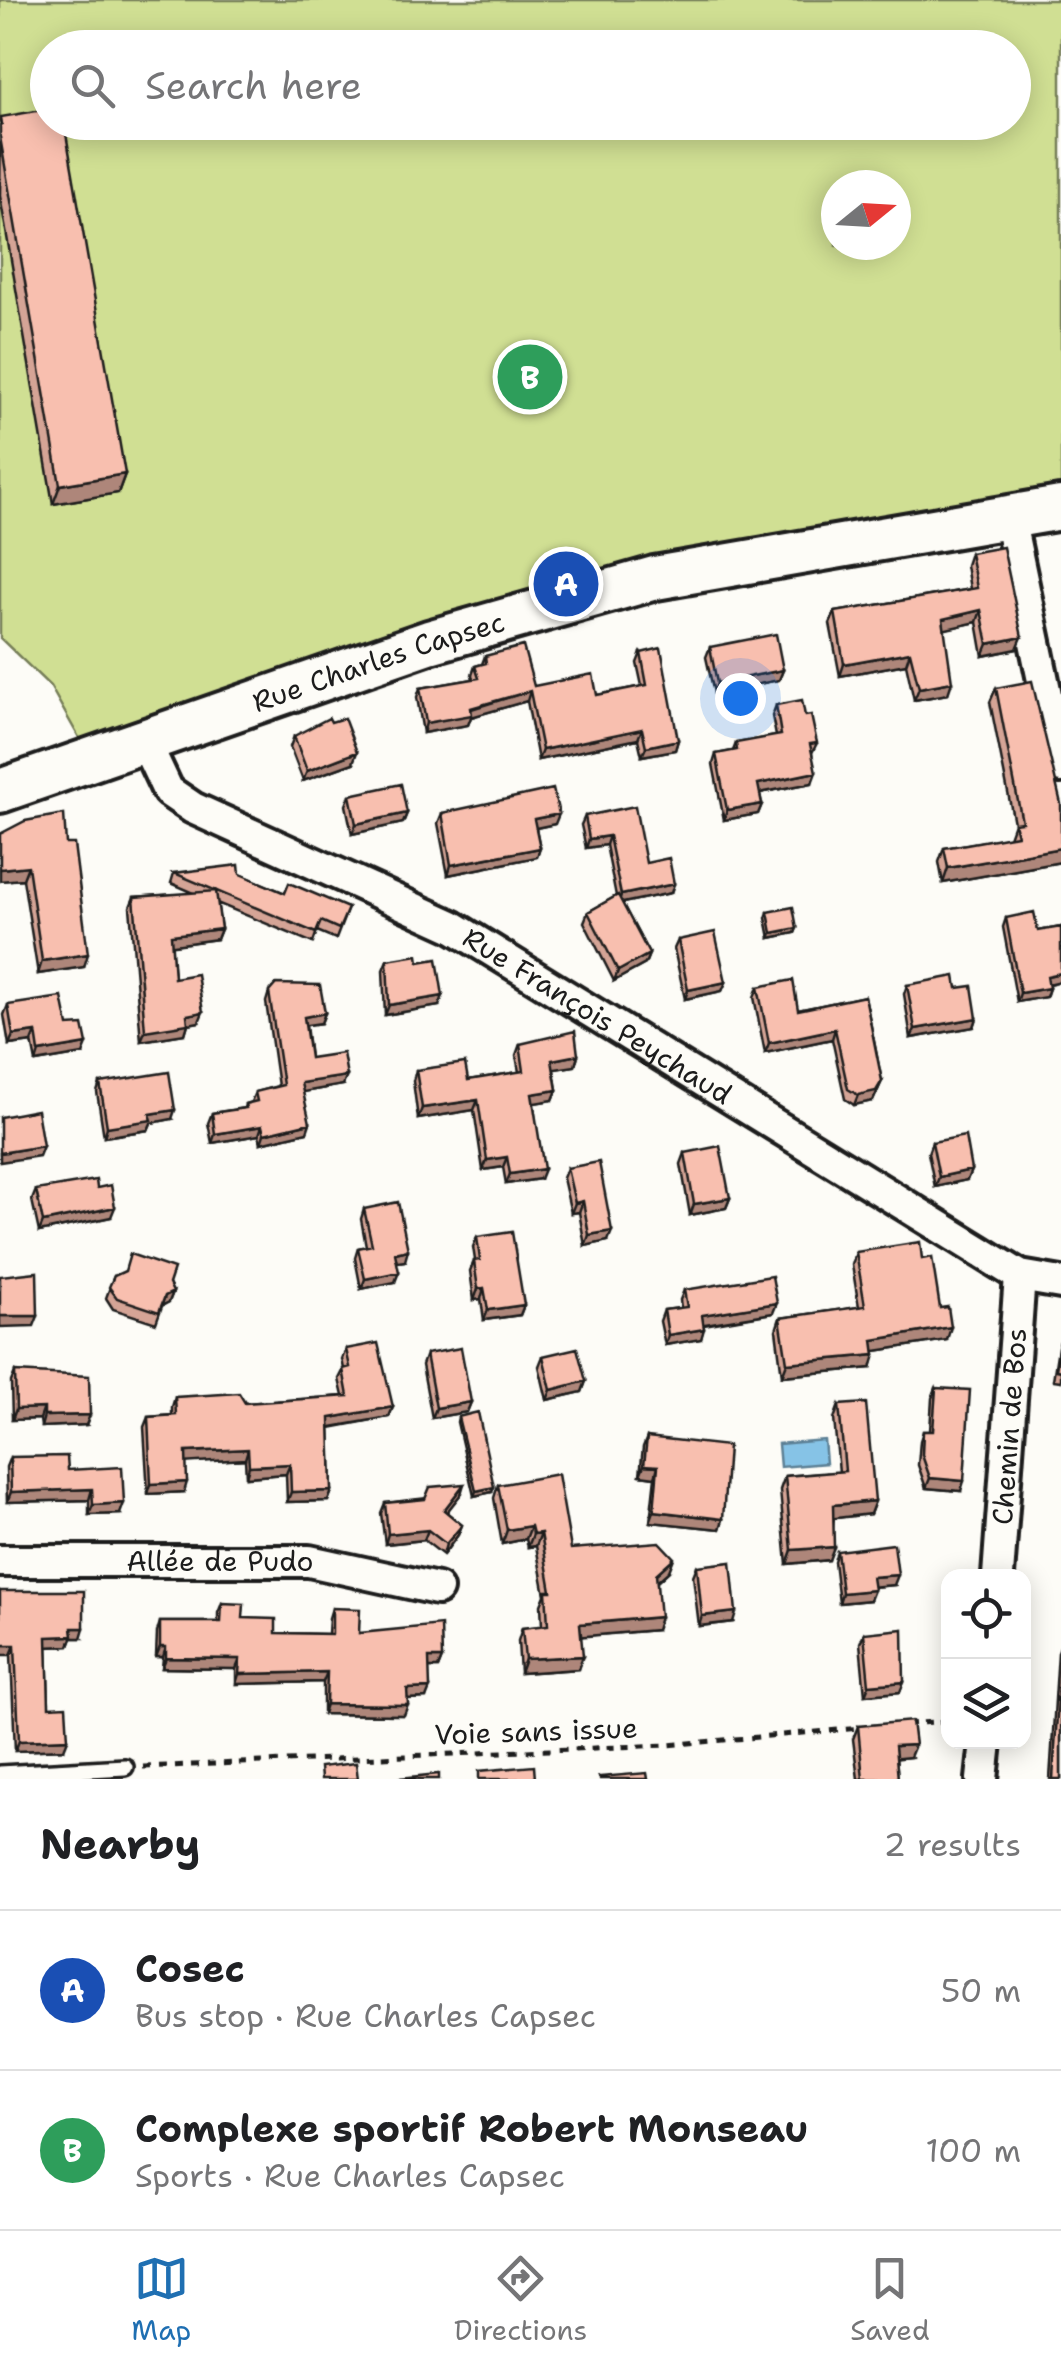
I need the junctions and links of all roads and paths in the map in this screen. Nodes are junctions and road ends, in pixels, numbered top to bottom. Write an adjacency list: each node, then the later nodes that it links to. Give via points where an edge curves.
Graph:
1 (1061, 508): 2 (street, Rue Charles Capsec)
2 (1009, 517): 3 (street, Rue Charles Capsec, via 654,578 430,642); 4 (street)
3 (145, 742): 5 (street, Rue Charles Capsec); 6 (street, Rue François Peychaud, via 168,792 193,808 452,926)
4 (1061, 768)
5 (0, 791)
6 (1020, 1276): 7 (street, Rue François Peychaud); 9 (street, Chemin de Bos)
7 (1061, 1282)
8 (0, 1560): 10 (street, Allée de Pudo, via 310,1561)
9 (999, 1569)
10 (436, 1589)
11 (941, 1722): 12 (path)
12 (892, 1726)
13 (873, 1727): 15 (path, Voie sans issue, via 667,1745)
14 (985, 1749): 17 (street)
15 (125, 1767): 16 (lane)
16 (0, 1774)
17 (982, 1779)

